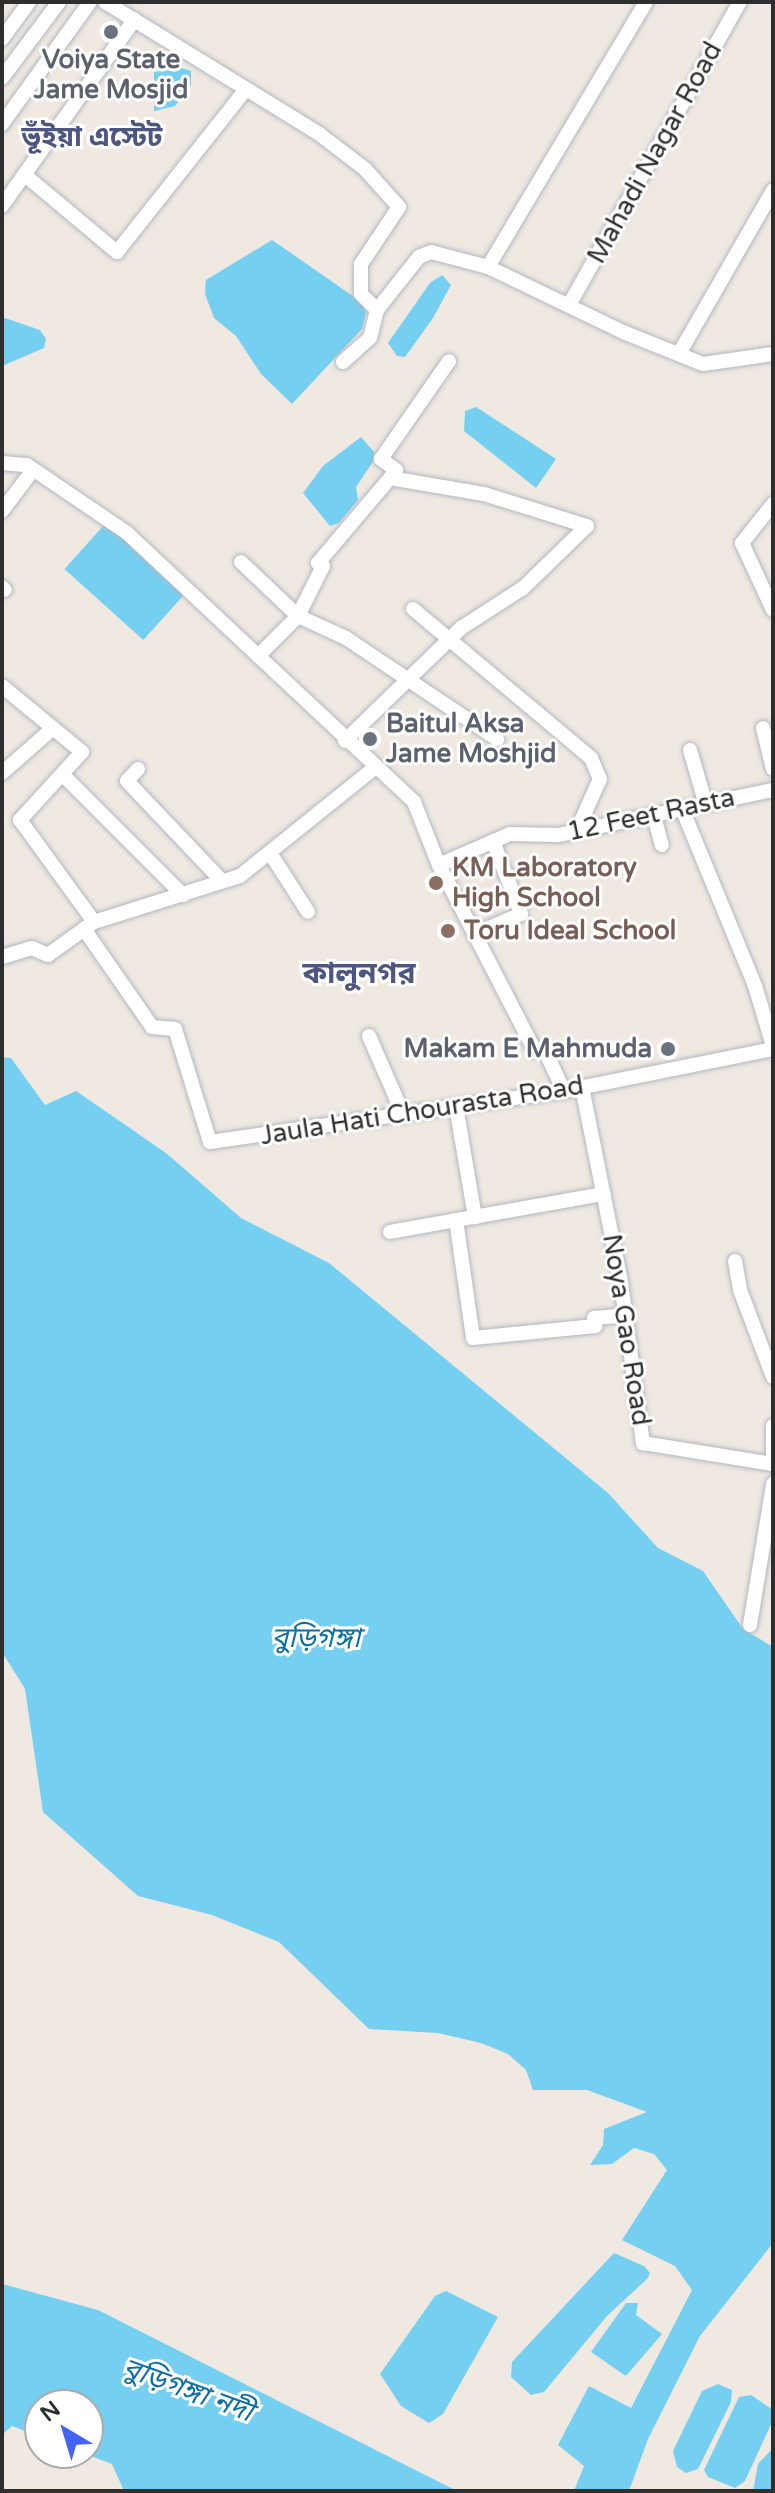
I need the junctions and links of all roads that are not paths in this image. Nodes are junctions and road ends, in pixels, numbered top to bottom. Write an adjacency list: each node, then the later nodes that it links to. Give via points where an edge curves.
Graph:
1 (29, 2): 8 (street)
2 (59, 2): 9 (street)
3 (90, 2): 11 (street)
4 (105, 2): 7 (street)
5 (646, 2): 15 (street)
6 (740, 2): 16 (street, Mahadi Nagar Road)
7 (135, 19): 10 (street); 12 (street)
8 (2, 39)
9 (2, 78)
10 (246, 89): 12 (street, via 117,252); 17 (street, via 365,169 399,207 361,264 361,294)
11 (2, 124)
12 (26, 176): 14 (street)
13 (773, 190): 18 (street)
14 (2, 206)
15 (488, 267): 16 (street); 17 (street, via 431,252 419,257)
16 (569, 305): 18 (street)
17 (377, 310): 21 (street, via 370,338)
18 (680, 352): 19 (street, via 703,364)
19 (773, 354)
20 (449, 361): 24 (street, via 381,459 396,470)
21 (343, 362)
22 (2, 463): 23 (street)
23 (33, 470): 26 (street); 32 (street, via 127,533)
24 (390, 478): 30 (street, via 318,563 323,566); 31 (street, via 484,494 587,526 523,588)
25 (773, 504): 29 (street, via 742,543)
26 (2, 511)
27 (241, 562): 30 (street)
28 (413, 609): 31 (street)
29 (773, 610)
30 (298, 616): 32 (street); 33 (street, via 346,638)
31 (450, 638): 33 (street); 49 (street, via 598,768 597,793)
32 (258, 656): 38 (street)
33 (408, 678): 37 (street); 38 (street)
34 (2, 686): 36 (street)
35 (763, 728): 42 (street)
36 (52, 729): 43 (street); 44 (street, via 82,752)
37 (497, 739)
38 (345, 741): 41 (street)
39 (690, 750): 46 (street)
40 (138, 769): 54 (street, via 127,781)
41 (373, 769): 52 (street); 53 (street, via 394,780 414,802)
42 (773, 769)
43 (2, 773)
44 (63, 775): 55 (street); 57 (street, via 20,820)
45 (773, 790): 46 (street, 12 Feet Rasta)
46 (706, 805): 47 (street, 12 Feet Rasta)
47 (683, 811): 48 (street, 12 Feet Rasta); 61 (street, via 749,972)
48 (654, 816): 49 (street, 12 Feet Rasta); 51 (street)
49 (577, 830): 50 (street, 12 Feet Rasta, via 553,836 510,834)
50 (493, 841): 53 (street, 12 Feet Rasta); 58 (street, via 521,914)
51 (662, 845)
52 (270, 853): 54 (street, via 240,876); 56 (street)
53 (439, 865): 58 (street)
54 (220, 879): 55 (street)
55 (183, 895): 57 (street)
56 (308, 912)
57 (89, 926): 59 (street, via 48,955 21,948); 65 (street, Jaula Hati Chourasta Road, via 152,1027 175,1029 210,1142)
58 (475, 934): 63 (street, via 535,1051 544,1049)
59 (2, 957)
60 (369, 1036): 65 (street)
61 (773, 1047): 62 (street, Jaula Hati Chourasta Road)
62 (582, 1087): 63 (street, Jaula Hati Chourasta Road); 66 (street, Noya Gao Road)
63 (564, 1091): 64 (street, Jaula Hati Chourasta Road)
64 (456, 1106): 65 (street, Jaula Hati Chourasta Road); 67 (street)
65 (404, 1116)
66 (604, 1194): 67 (street); 71 (street, Noya Gao Road)
67 (475, 1217): 68 (street)
68 (456, 1220): 69 (street); 71 (street, via 473,1338 595,1326 594,1318)
69 (390, 1232)
70 (735, 1261): 72 (street, via 740,1290)
71 (626, 1315): 74 (street, Noya Gao Road, via 643,1443)
72 (773, 1377)
73 (773, 1426): 74 (street)
74 (773, 1464)
75 (773, 1484): 76 (street)
76 (750, 1625)

